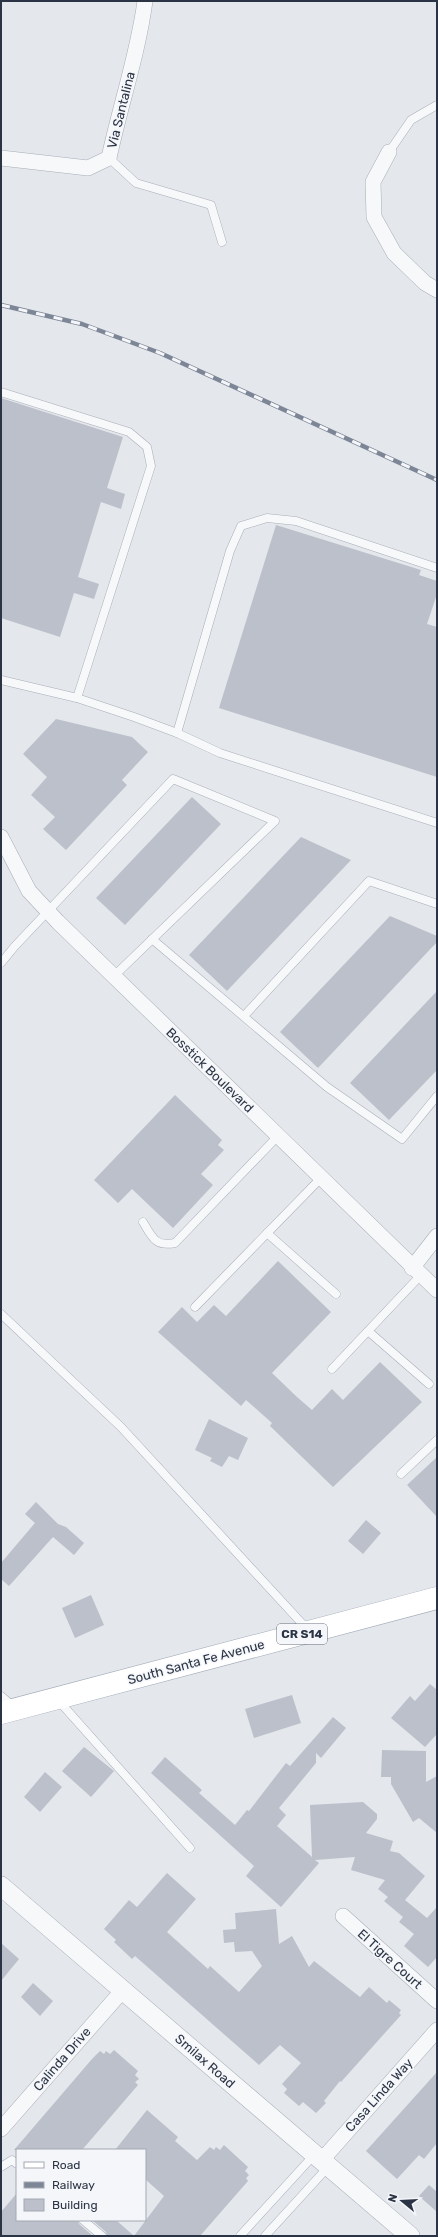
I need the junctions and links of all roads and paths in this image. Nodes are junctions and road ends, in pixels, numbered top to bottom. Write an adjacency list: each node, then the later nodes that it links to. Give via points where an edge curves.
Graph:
1 (145, 1): 5 (street, Via Santalina, via 141,32 120,106)
2 (437, 105): 3 (lane, via 411,120)
3 (389, 152): 7 (street, via 373,182 374,217 394,253 424,283)
4 (1, 158): 5 (street, Via Santalina, via 88,168)
5 (109, 158): 6 (lane, via 136,183 211,205)
6 (222, 242)
7 (437, 290)
8 (1, 392): 11 (lane, via 129,432 147,447 151,466)
9 (437, 568): 12 (lane, via 296,521 267,518 241,526 230,551)
10 (1, 680): 11 (lane)
11 (77, 698): 12 (lane)
12 (177, 733): 13 (lane, via 220,753)
13 (437, 824)
14 (1, 837): 16 (street, Bosstick Boulevard, via 29,891)
15 (437, 904): 20 (lane, via 369,881)
16 (48, 911): 17 (lane, via 173,779 275,821); 18 (lane); 19 (street, Bosstick Boulevard)
17 (152, 939): 19 (lane); 20 (lane)
18 (1, 963)
19 (114, 976): 22 (street, Bosstick Boulevard)
20 (244, 1016): 21 (lane, via 327,1087 402,1139)
21 (437, 1096)
22 (278, 1136): 23 (street, Bosstick Boulevard); 24 (lane, via 175,1243 165,1245 156,1242)
23 (321, 1178): 25 (lane); 27 (street, Bosstick Boulevard)
24 (143, 1222)
25 (267, 1233): 29 (lane); 30 (lane)
26 (437, 1236): 27 (street)
27 (417, 1271): 28 (street, Bosstick Boulevard); 32 (lane)
28 (437, 1290)
29 (336, 1294)
30 (195, 1307)
31 (1, 1314): 38 (lane, via 121,1427)
32 (368, 1331): 33 (lane); 34 (lane)
33 (332, 1369)
34 (429, 1384)
35 (437, 1440): 36 (lane)
36 (401, 1474)
37 (437, 1598): 38 (main road, South Santa Fe Avenue / CR S14)
38 (309, 1632): 39 (main road, South Santa Fe Avenue / CR S14)
39 (56, 1698): 40 (main road, South Santa Fe Avenue / CR S14); 41 (lane)
40 (6, 1706)
41 (190, 1848)
42 (1, 1886): 44 (street, Smilax Road)
43 (343, 1916): 45 (street, El Tigre Court)
44 (123, 1990): 47 (street, Calinda Drive); 48 (street, Smilax Road)
45 (437, 2001)
46 (437, 2030): 48 (street, Casa Linda Way)
47 (1, 2129)
48 (321, 2161): 53 (lane); 54 (lane); 55 (street, Smilax Road)
49 (16, 2163): 50 (lane, via 12,2160)
50 (1, 2167)
51 (84, 2221): 52 (lane)
52 (102, 2236)
53 (240, 2236)
54 (266, 2236)
55 (410, 2236)

